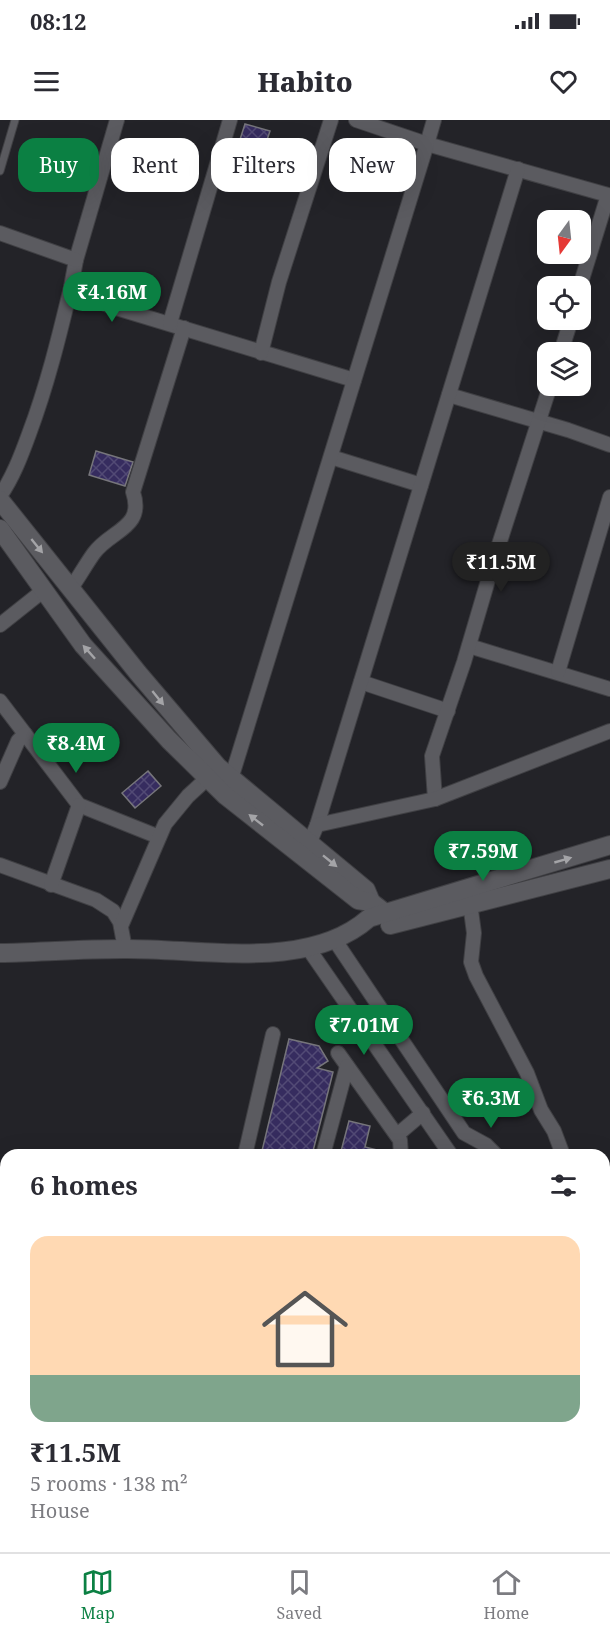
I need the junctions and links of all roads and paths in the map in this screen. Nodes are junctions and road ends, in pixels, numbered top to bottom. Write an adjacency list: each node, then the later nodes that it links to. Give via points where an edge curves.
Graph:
1 (15, 120): 8 (lane)
2 (117, 120): 12 (street)
3 (230, 120): 15 (street)
4 (331, 120): 17 (street, via 279,282)
5 (356, 120): 7 (street)
6 (434, 120): 7 (street)
7 (427, 144): 9 (street); 18 (street)
8 (2, 155): 10 (lane)
9 (518, 168): 13 (street, via 608,195); 19 (street)
10 (0, 171)
11 (1, 236): 12 (street)
12 (76, 260): 14 (street)
13 (583, 276)
14 (71, 287): 15 (street, via 113,307); 26 (street, via 42,398 15,471)
15 (170, 323): 16 (street)
16 (184, 328): 17 (street); 28 (street, via 133,492 137,503 133,519 96,551)
17 (261, 353): 18 (street)
18 (354, 380): 23 (street)
19 (449, 395): 21 (street); 24 (street)
20 (547, 396): 21 (street)
21 (539, 422): 22 (street); 31 (street)
22 (610, 445)
23 (331, 457): 24 (street); 39 (street)
24 (421, 485): 33 (street)
25 (610, 496): 32 (street)
26 (0, 498): 28 (street, one-way to 28)
27 (0, 529): 29 (street)
28 (71, 588): 39 (street, one-way to 39)
29 (44, 590): 30 (street); 39 (street, one-way to 29, via 169,740 83,645)
30 (0, 625)
31 (469, 646): 32 (street); 36 (street)
32 (558, 672): 34 (street)
33 (361, 681): 36 (street); 43 (street)
34 (610, 688)
35 (0, 701): 38 (street)
36 (448, 711): 41 (street, via 432,756)
37 (610, 731): 41 (street)
38 (25, 734): 40 (street); 42 (street)
39 (219, 774): 44 (street, via 188,796); 45 (street); 50 (street, one-way to 39, via 357,900 226,796)
40 (0, 782)
41 (435, 799): 43 (street)
42 (79, 805): 44 (street); 49 (street)
43 (317, 825): 45 (street)
44 (159, 837): 53 (street)
45 (309, 844): 50 (street, one-way to 50, via 366,890)
46 (610, 845): 52 (street, one-way to 46)
47 (0, 864): 49 (street)
48 (610, 869): 51 (street)
49 (51, 885): 53 (street, via 96,900 113,911)
50 (371, 902): 52 (street)
51 (470, 903): 52 (street); 70 (street, via 474,933 471,962 476,976)
52 (392, 918): 54 (street, via 374,930 359,927)
53 (121, 926): 56 (street)
54 (334, 939): 55 (street); 62 (street)
55 (309, 948): 56 (street, via 247,954); 61 (street)
56 (125, 949): 57 (street)
57 (0, 953)
58 (273, 1034): 64 (street)
59 (338, 1053): 60 (street)
60 (347, 1066): 63 (street); 65 (street)
61 (423, 1113): 63 (street); 67 (street)
62 (464, 1133): 68 (street); 69 (street)
63 (397, 1135): 66 (street)
64 (245, 1149)
65 (325, 1149)
66 (402, 1149)
67 (447, 1149)
68 (449, 1149)
69 (490, 1149)
70 (560, 1149)

